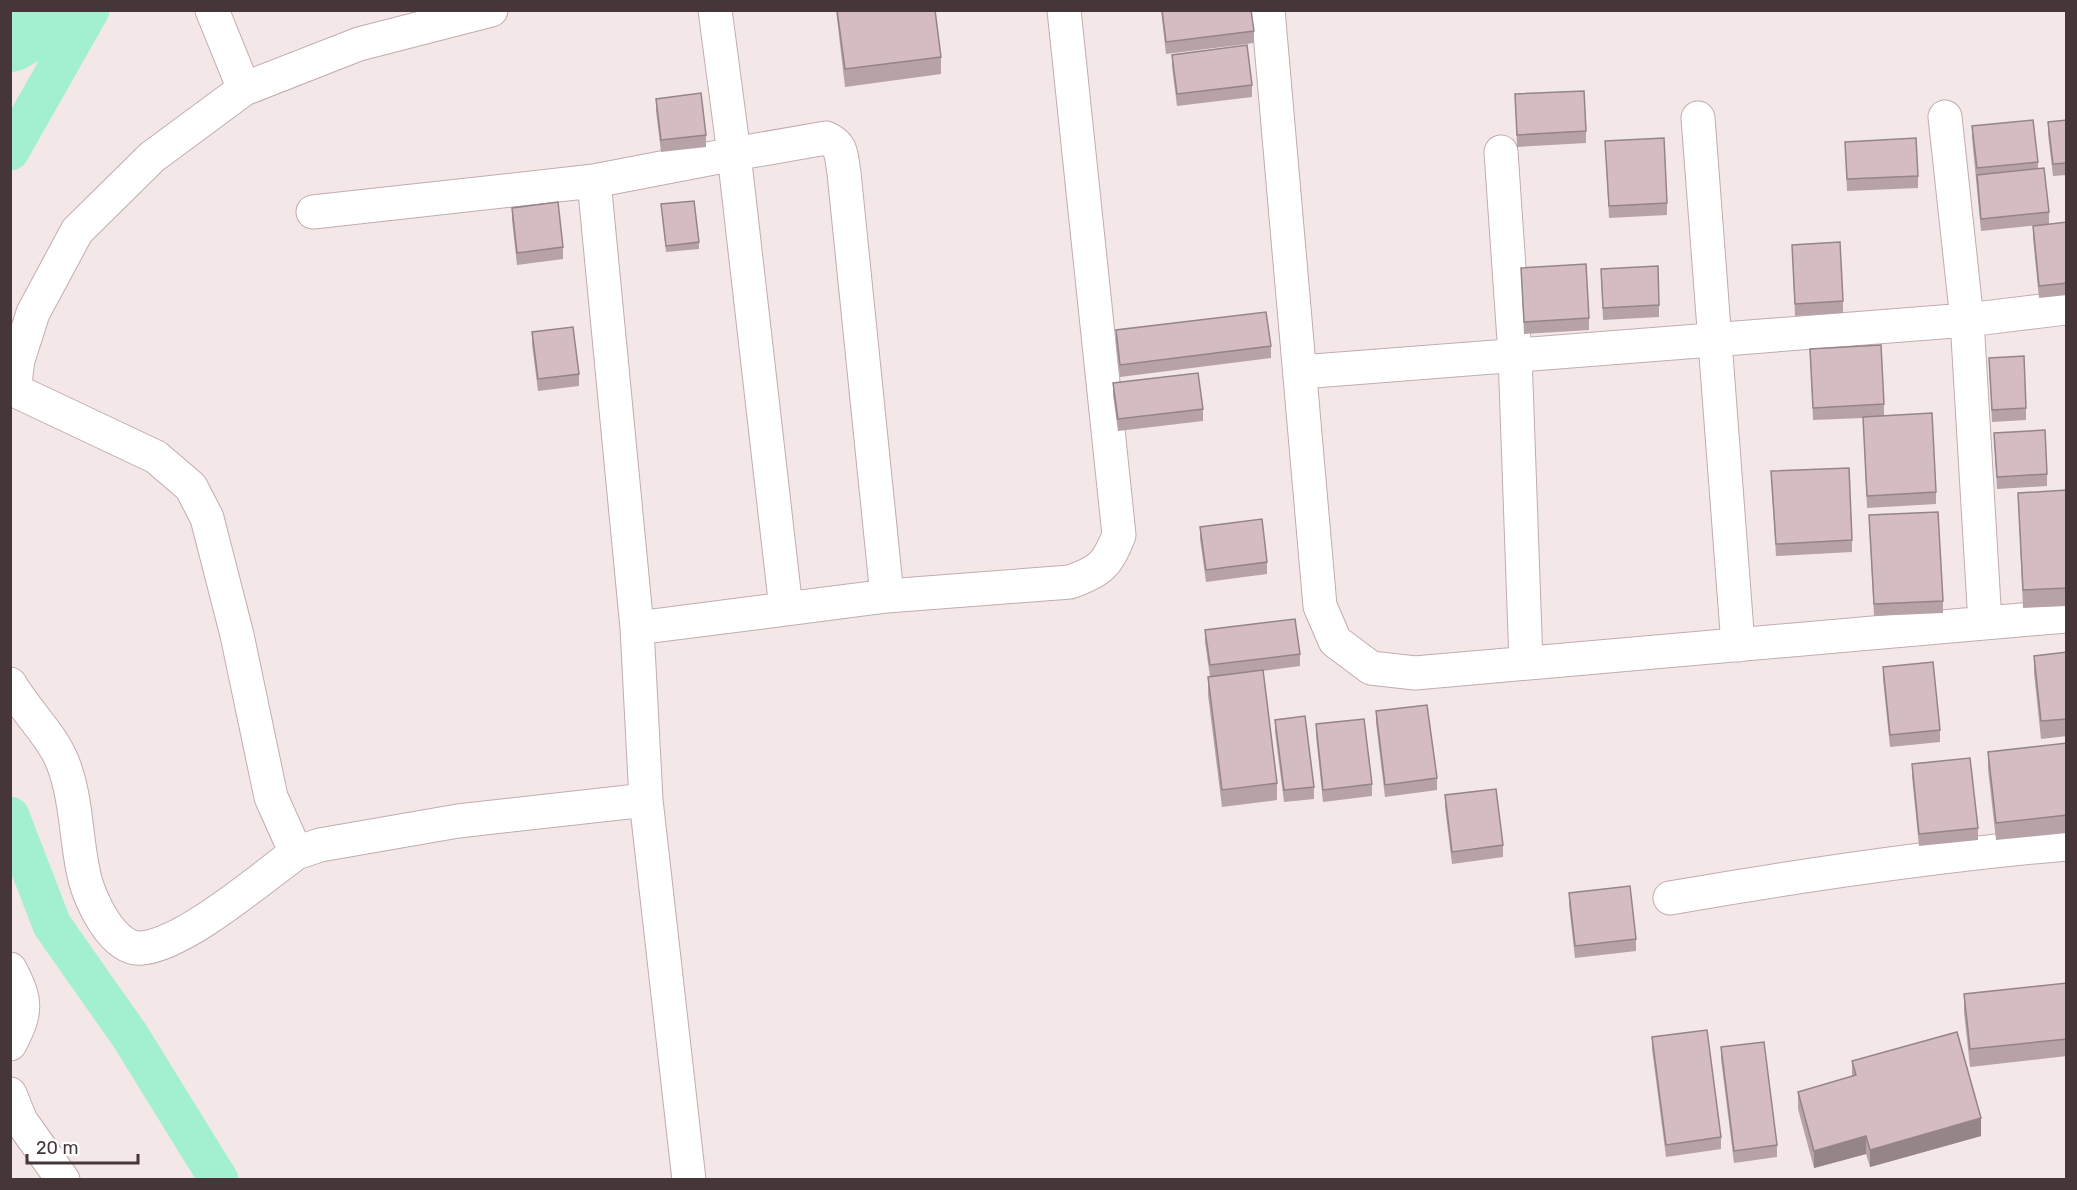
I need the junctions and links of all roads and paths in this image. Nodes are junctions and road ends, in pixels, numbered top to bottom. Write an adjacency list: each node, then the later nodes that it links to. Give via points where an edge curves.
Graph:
1 (212, 10): 6 (street)
2 (491, 10): 6 (street, via 359,44)
3 (715, 10): 10 (street)
4 (1064, 10): 19 (street, via 1119,535 1108,560 1093,574 1070,582)
5 (1268, 10): 17 (street)
6 (243, 88): 18 (street, via 152,158 77,231 33,313 18,360)
7 (1946, 117): 14 (street)
8 (1698, 118): 15 (street)
9 (1501, 152): 16 (street)
10 (734, 154): 11 (street); 19 (street, via 826,138 840,148); 20 (street)
11 (594, 180): 12 (street); 23 (street)
12 (313, 212)
13 (2067, 308): 14 (street)
14 (1967, 320): 15 (street); 22 (street)
15 (1714, 339): 16 (street); 24 (street)
16 (1515, 356): 17 (street); 25 (street)
17 (1301, 372): 25 (street, via 1320,606 1335,641 1371,668 1415,673)
18 (12, 399): 29 (street, via 156,457 191,487 210,530 271,797)
19 (887, 596): 20 (street)
20 (786, 609): 23 (street)
21 (2067, 616): 22 (street)
22 (1985, 623): 24 (street)
23 (637, 628): 27 (street)
24 (1738, 645): 25 (street)
25 (1526, 663)
26 (10, 684): 29 (street, via 55,746 66,770 84,876 97,911 113,935 140,948 160,943 192,927)
27 (646, 800): 29 (street, via 458,821 320,845); 35 (street)
28 (2067, 844): 30 (street, via 1837,869)
29 (296, 853)
30 (1670, 898)
31 (10, 969): 32 (street, via 23,994 24,1009)
32 (10, 1044)
33 (10, 1095): 34 (street, via 21,1121)
34 (63, 1179)
35 (689, 1179)

